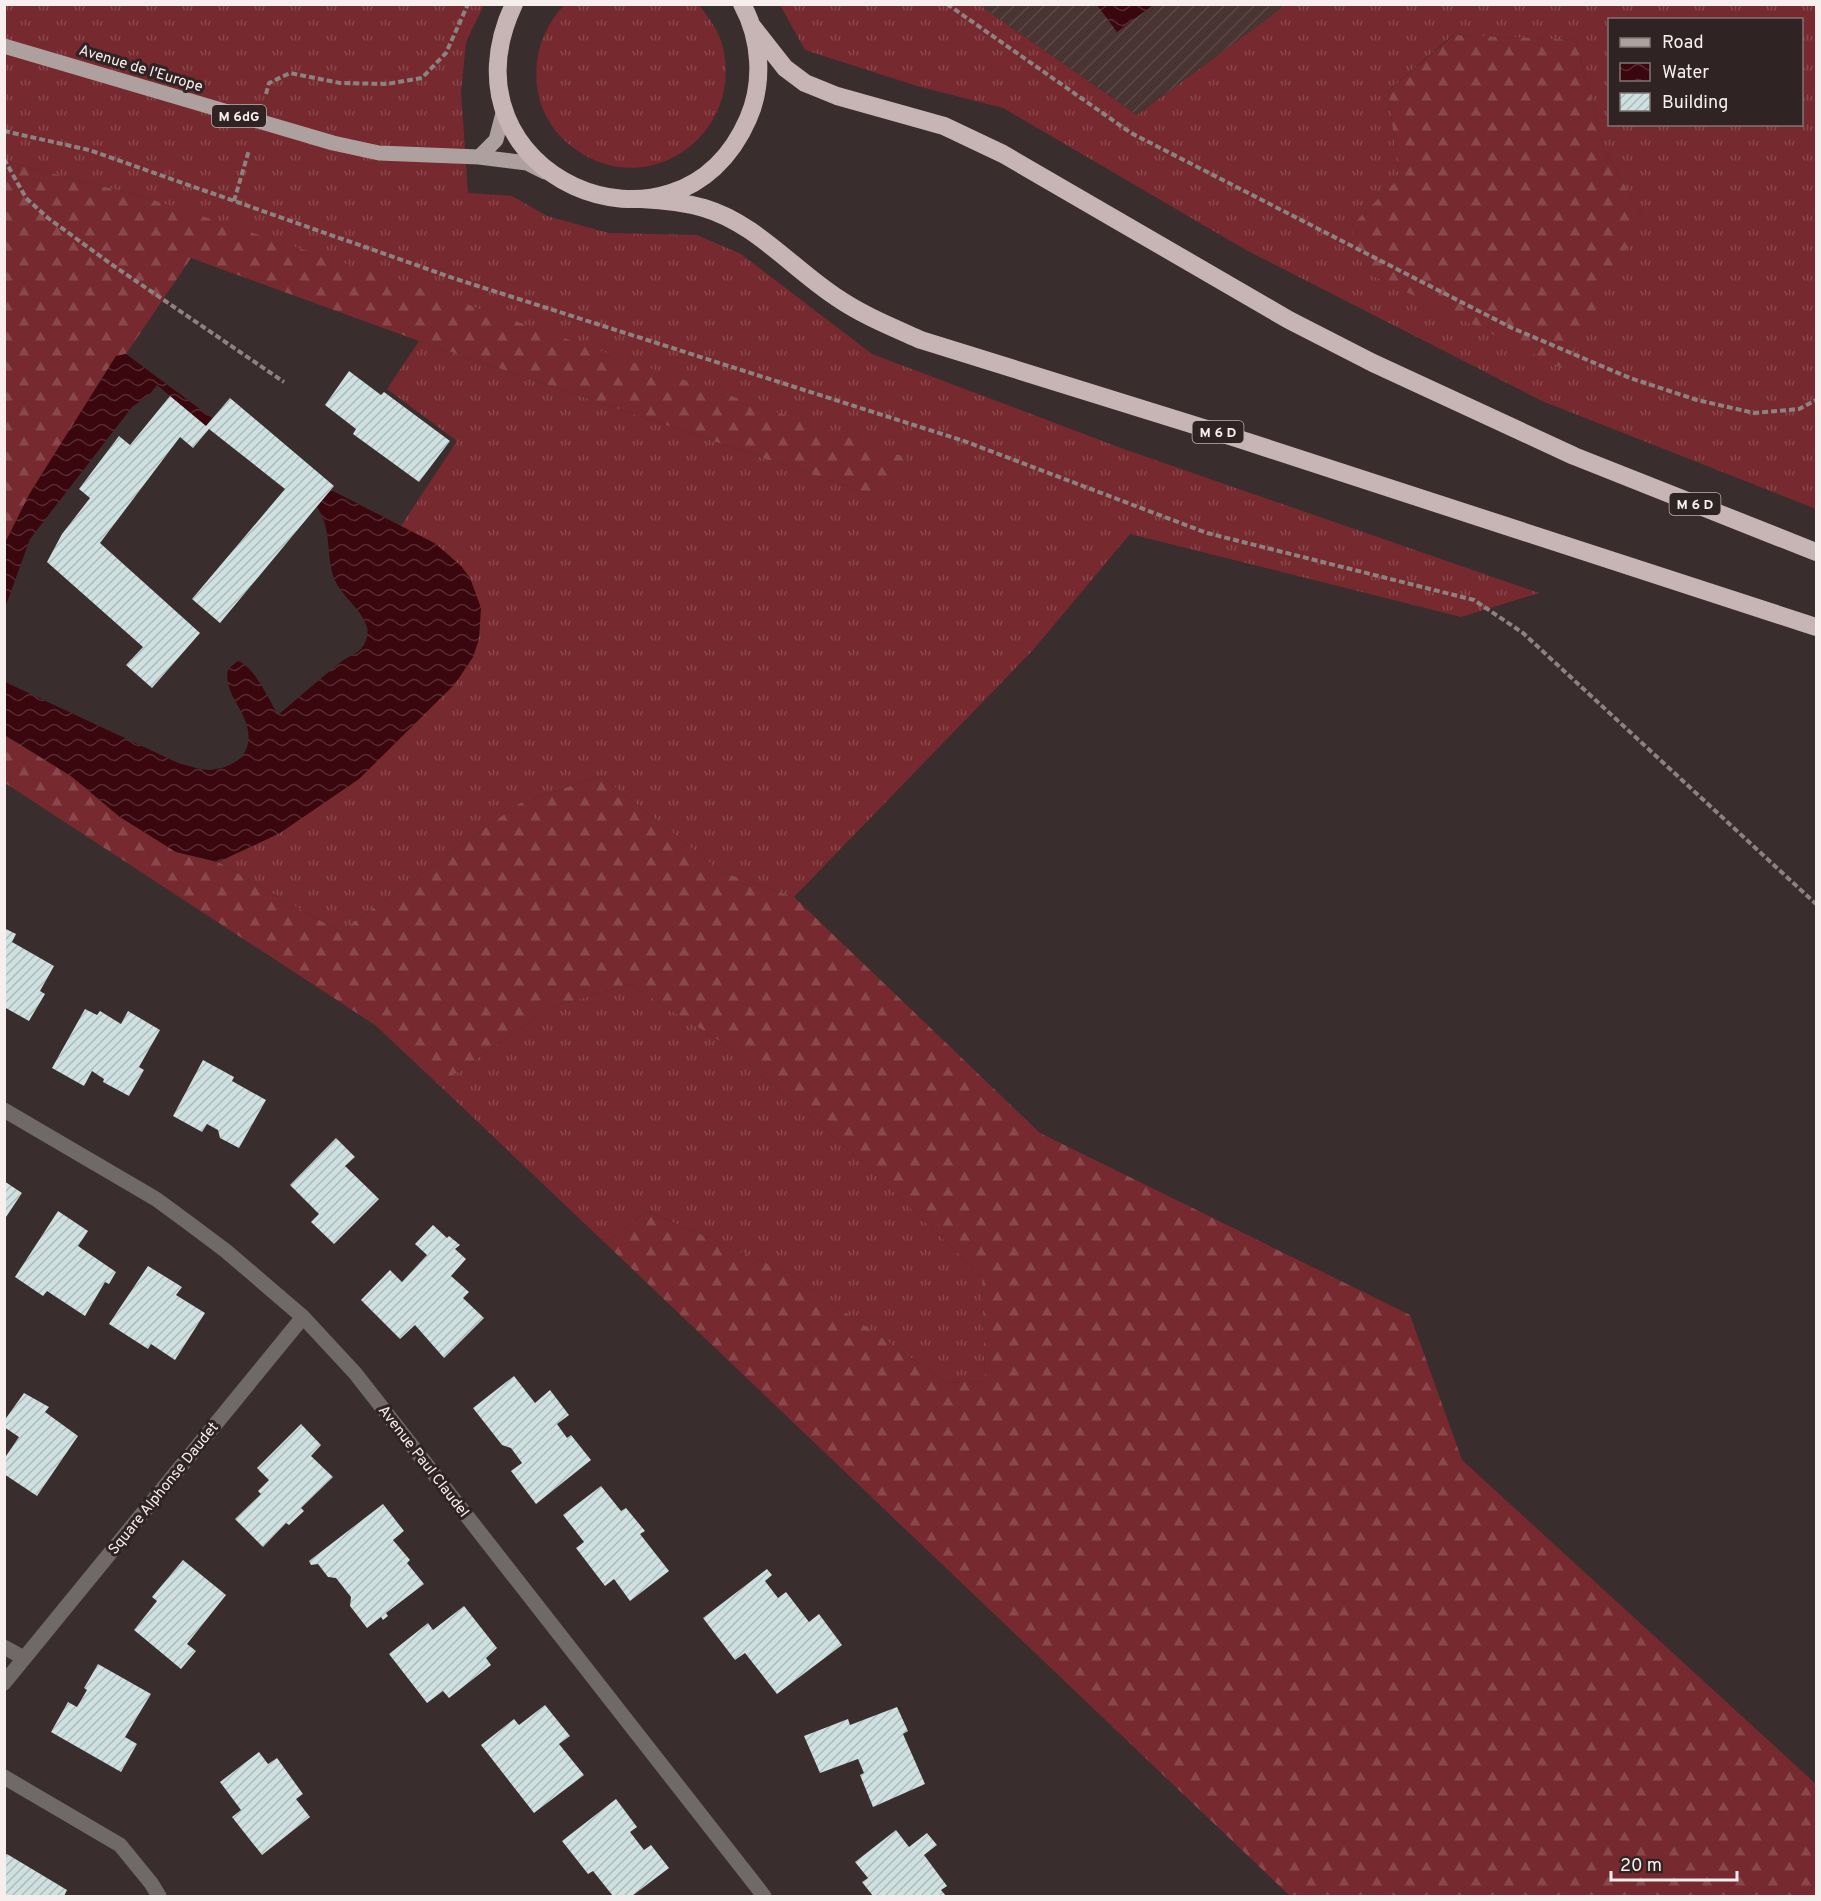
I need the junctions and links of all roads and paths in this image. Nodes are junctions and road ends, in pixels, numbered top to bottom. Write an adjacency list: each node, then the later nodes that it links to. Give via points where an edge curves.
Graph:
1 (468, 4): 8 (path, via 446,53 422,78 387,84 340,83 290,73 269,83)
2 (514, 4): 7 (highway, via 505,24 497,66)
3 (742, 4): 5 (highway)
4 (947, 4): 16 (path, via 1131,133 1512,328 1630,378 1720,405 1754,413 1799,409)
5 (752, 26): 13 (highway, via 759,68 757,90 752,111 732,148 701,177 681,188); 17 (highway, M 6 D, via 785,68 805,83 944,126 1003,154 1289,320 1373,363 1574,456)
6 (4, 46): 8 (main road, Avenue de l'Europe / M 6dG)
7 (504, 109): 10 (main road, via 496,140); 12 (highway, via 524,148)
8 (257, 121): 10 (main road, Avenue de l'Europe / M 6dG, via 379,153); 14 (path)
9 (4, 131): 14 (path, via 89,150)
10 (479, 157): 12 (main road, Avenue de l'Europe / M 6dG, via 528,163)
11 (4, 159): 15 (path, via 26,198 48,218)
12 (556, 177): 13 (highway, via 596,196)
13 (641, 199): 18 (highway, M 6 D, via 705,208 731,219 836,297 921,340)
14 (234, 201): 19 (path, via 456,279 964,441 1207,533 1474,600 1523,633)
15 (284, 382)
16 (1816, 400)
17 (1816, 552)
18 (1816, 627)
19 (1816, 904)
20 (4, 1110): 21 (street, Avenue Paul Claudel, via 156,1199)
21 (303, 1317): 23 (street, Square Alphonse Daudet); 27 (street, Avenue Paul Claudel, via 355,1373)
22 (4, 1647): 23 (street)
23 (24, 1658): 24 (street, Square Alphonse Daudet)
24 (4, 1683)
25 (4, 1777): 26 (street, via 120,1845)
26 (159, 1896)
27 (764, 1896)

